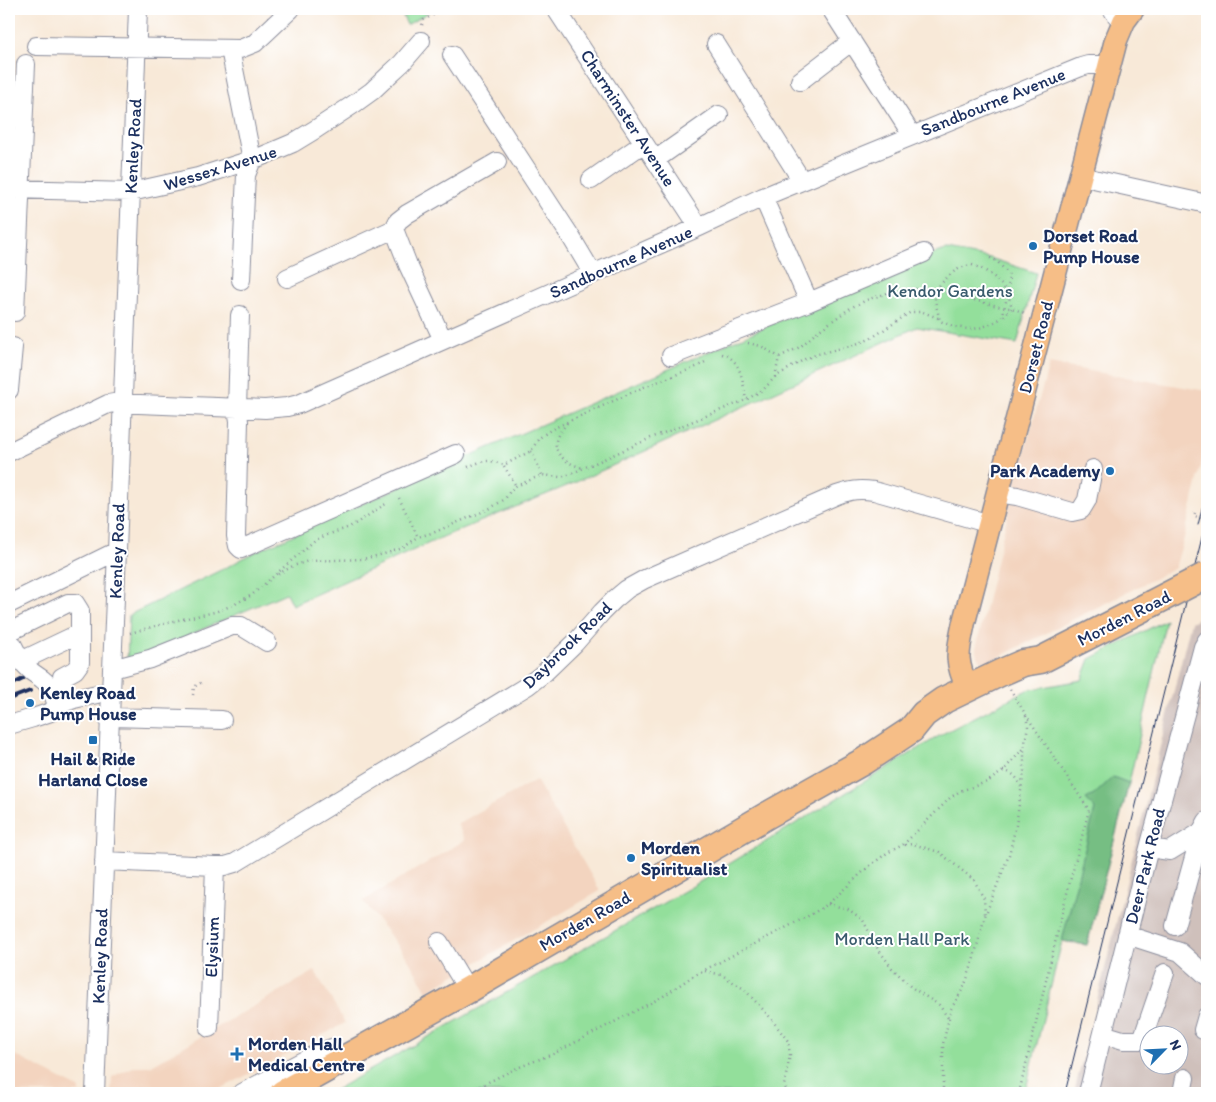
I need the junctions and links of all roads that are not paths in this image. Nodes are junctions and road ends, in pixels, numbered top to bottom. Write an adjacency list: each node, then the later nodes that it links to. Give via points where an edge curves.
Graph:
1 (138, 9): 10 (street, Kenley Road)
2 (291, 9): 11 (street, via 255,43)
3 (556, 9): 18 (street, Charminster Avenue)
4 (831, 9): 7 (street)
5 (1123, 13): 14 (main road, Dorset Road)
6 (421, 34): 19 (street, Wessex Avenue, via 402,63 372,91 293,143)
7 (852, 41): 15 (street); 17 (street)
8 (716, 44): 24 (street)
9 (36, 46): 10 (street)
10 (137, 48): 11 (street); 26 (street, Kenley Road)
11 (230, 49): 19 (street)
12 (452, 55): 32 (street)
13 (26, 64): 25 (street)
14 (1109, 65): 17 (street, Sandbourne Avenue, via 1081,67); 22 (main road, Dorset Road)
15 (800, 81)
16 (719, 115): 20 (street)
17 (912, 135): 24 (street, Sandbourne Avenue)
18 (644, 143): 20 (street, Charminster Avenue); 23 (street)
19 (252, 160): 26 (street, Wessex Avenue, via 198,178); 34 (street, via 246,175)
20 (655, 160): 29 (street, Charminster Avenue)
21 (498, 162): 30 (street, via 407,214)
22 (1080, 176): 28 (street); 47 (main road, Dorset Road)
23 (591, 180)
24 (802, 181): 27 (street, Sandbourne Avenue)
25 (14, 189): 26 (street, Wessex Avenue); 36 (street)
26 (131, 192): 42 (street, Kenley Road)
27 (763, 197): 29 (street, Sandbourne Avenue); 35 (street)
28 (1207, 204)
29 (699, 227): 32 (street, Sandbourne Avenue)
30 (394, 229): 33 (street); 38 (street)
31 (924, 253): 35 (street)
32 (593, 274): 38 (street, Sandbourne Avenue)
33 (287, 278)
34 (241, 280)
35 (809, 302): 40 (street)
36 (15, 312)
37 (240, 315): 43 (street)
38 (443, 340): 43 (street, Sandbourne Avenue, via 299,404 278,408)
39 (12, 347): 41 (street)
40 (671, 356)
41 (9, 390)
42 (123, 404): 43 (street, Sandbourne Avenue); 44 (street, Sandbourne Avenue, via 102,407); 49 (street, Kenley Road)
43 (237, 408): 45 (street, via 236,536 241,548)
44 (10, 447)
45 (460, 461)
46 (1093, 469): 47 (street, via 1087,500 1081,510 1072,512)
47 (998, 493): 48 (main road, Dorset Road)
48 (990, 524): 60 (main road, Dorset Road, via 958,651 960,673); 70 (street, Daybrook Road, via 874,491 849,491 645,579 615,599 575,643 527,686 236,864)
49 (118, 551): 51 (street); 59 (street, Kenley Road)
50 (1207, 575): 57 (highway, Morden Road, bridge)
51 (9, 604)
52 (9, 632): 53 (street, via 68,602 75,604 80,611)
53 (80, 633): 58 (street); 62 (street, via 80,663 62,677)
54 (9, 638): 58 (street)
55 (1207, 640): 68 (street, Deer Park Road)
56 (267, 642): 59 (street, via 241,626 232,626 150,659)
57 (1040, 660): 60 (highway, Morden Road, via 1023,663); 66 (highway, Morden Road, via 1028,675 1008,686 929,725)
58 (21, 661): 62 (street, via 50,686)
59 (112, 669): 61 (street, Kenley Road)
60 (968, 688): 66 (highway, Morden Road, via 924,714)
61 (111, 691): 62 (street); 63 (street, Kenley Road)
62 (61, 704): 65 (street, via 51,712)
63 (110, 717): 64 (street); 69 (street, Kenley Road)
64 (222, 720)
65 (9, 725)
66 (911, 730): 76 (highway, Morden Road, via 864,761)
67 (1204, 826): 68 (street, via 1170,851); 71 (street)
68 (1149, 848): 72 (street, Deer Park Road)
69 (104, 861): 70 (street, Daybrook Road); 80 (street, Kenley Road)
70 (215, 866): 77 (street, Elysium)
71 (1175, 926)
72 (1127, 935): 75 (street, via 1180,952); 78 (street, Deer Park Road)
73 (439, 942): 76 (street)
74 (1165, 973): 78 (street, via 1142,1040 1123,1040)
75 (1207, 976)
76 (468, 990): 79 (highway, Morden Road)
77 (209, 1028)
78 (1103, 1034): 83 (street, Deer Park Road)
79 (341, 1060): 81 (street, via 332,1048); 82 (highway, Morden Road)
80 (95, 1093)
81 (242, 1093)
82 (283, 1093)
83 (1088, 1093)

